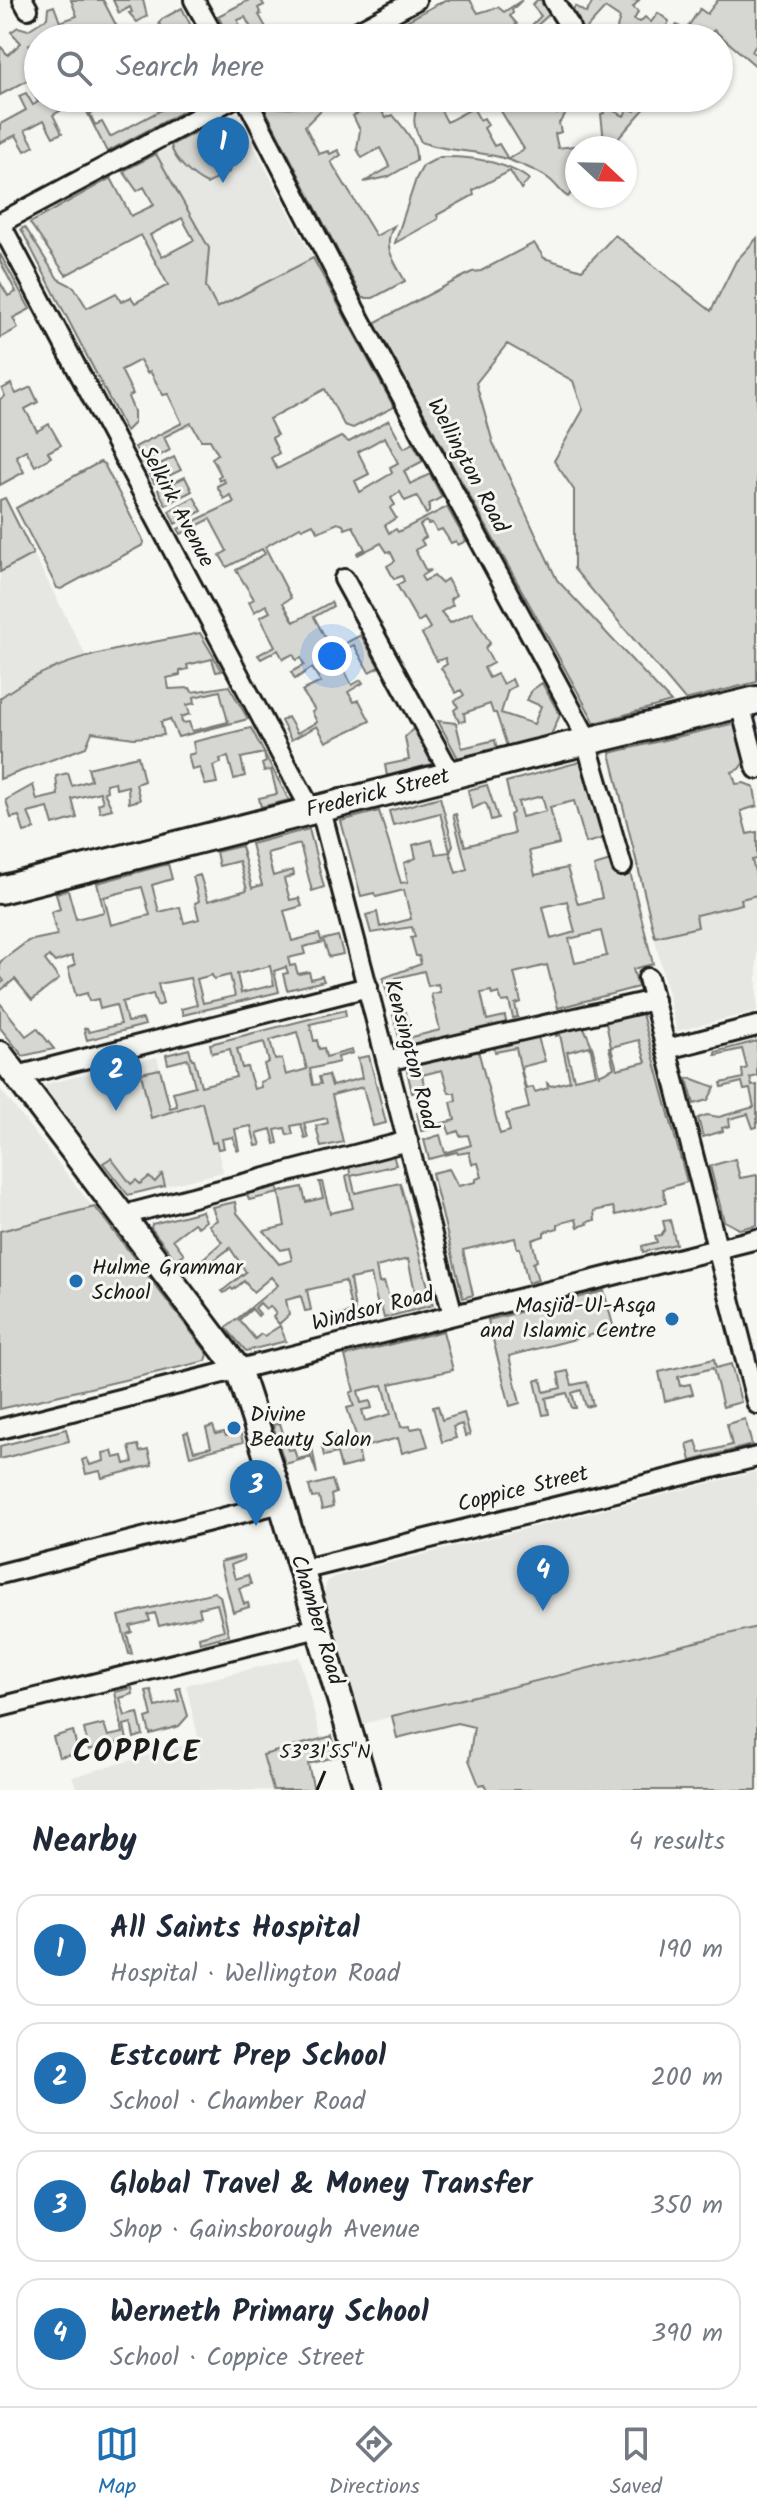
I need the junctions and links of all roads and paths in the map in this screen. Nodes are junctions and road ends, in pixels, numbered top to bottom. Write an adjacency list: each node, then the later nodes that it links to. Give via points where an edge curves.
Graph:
1 (194, 0): 4 (street)
2 (416, 0): 5 (street)
3 (553, 0): 6 (street)
4 (207, 24)
5 (371, 24)
6 (568, 24)
7 (208, 112): 9 (street)
8 (253, 112): 12 (street, Wellington Road)
9 (0, 223): 15 (street, Selkirk Avenue)
10 (344, 579): 14 (street)
11 (749, 702): 12 (main road, Frederick Street); 13 (street)
12 (587, 741): 14 (main road, Frederick Street); 16 (street, Wellington Road)
13 (754, 771)
14 (452, 776): 15 (main road, Frederick Street)
15 (315, 810): 17 (main road, Frederick Street); 19 (street, Kensington Road, via 323,818)
16 (622, 866)
17 (0, 890)
18 (648, 978): 20 (street)
19 (368, 987): 24 (street, Kensington Road); 25 (street)
20 (654, 1000): 22 (street); 24 (street)
21 (757, 1026): 22 (street)
22 (667, 1049): 29 (street)
23 (0, 1054): 25 (street, Chamber Road)
24 (387, 1061): 26 (street, Kensington Road)
25 (17, 1076): 27 (street, Chamber Road)
26 (408, 1141): 27 (street, via 135,1212); 30 (street, Kensington Road)
27 (125, 1220): 31 (street, Chamber Road)
28 (757, 1239): 29 (street, Windsor Road)
29 (717, 1249): 30 (street, Windsor Road); 32 (street)
30 (453, 1315): 31 (street, Windsor Road)
31 (238, 1369): 33 (street, Windsor Road); 35 (street, Chamber Road)
32 (757, 1404)
33 (0, 1429)
34 (757, 1457): 36 (street, Coppice Street)
35 (281, 1503): 36 (street, Chamber Road); 37 (street)
36 (301, 1570): 38 (street, Chamber Road)
37 (0, 1574)
38 (318, 1628): 39 (street); 40 (street, Chamber Road)
39 (0, 1707)
40 (367, 1790)

